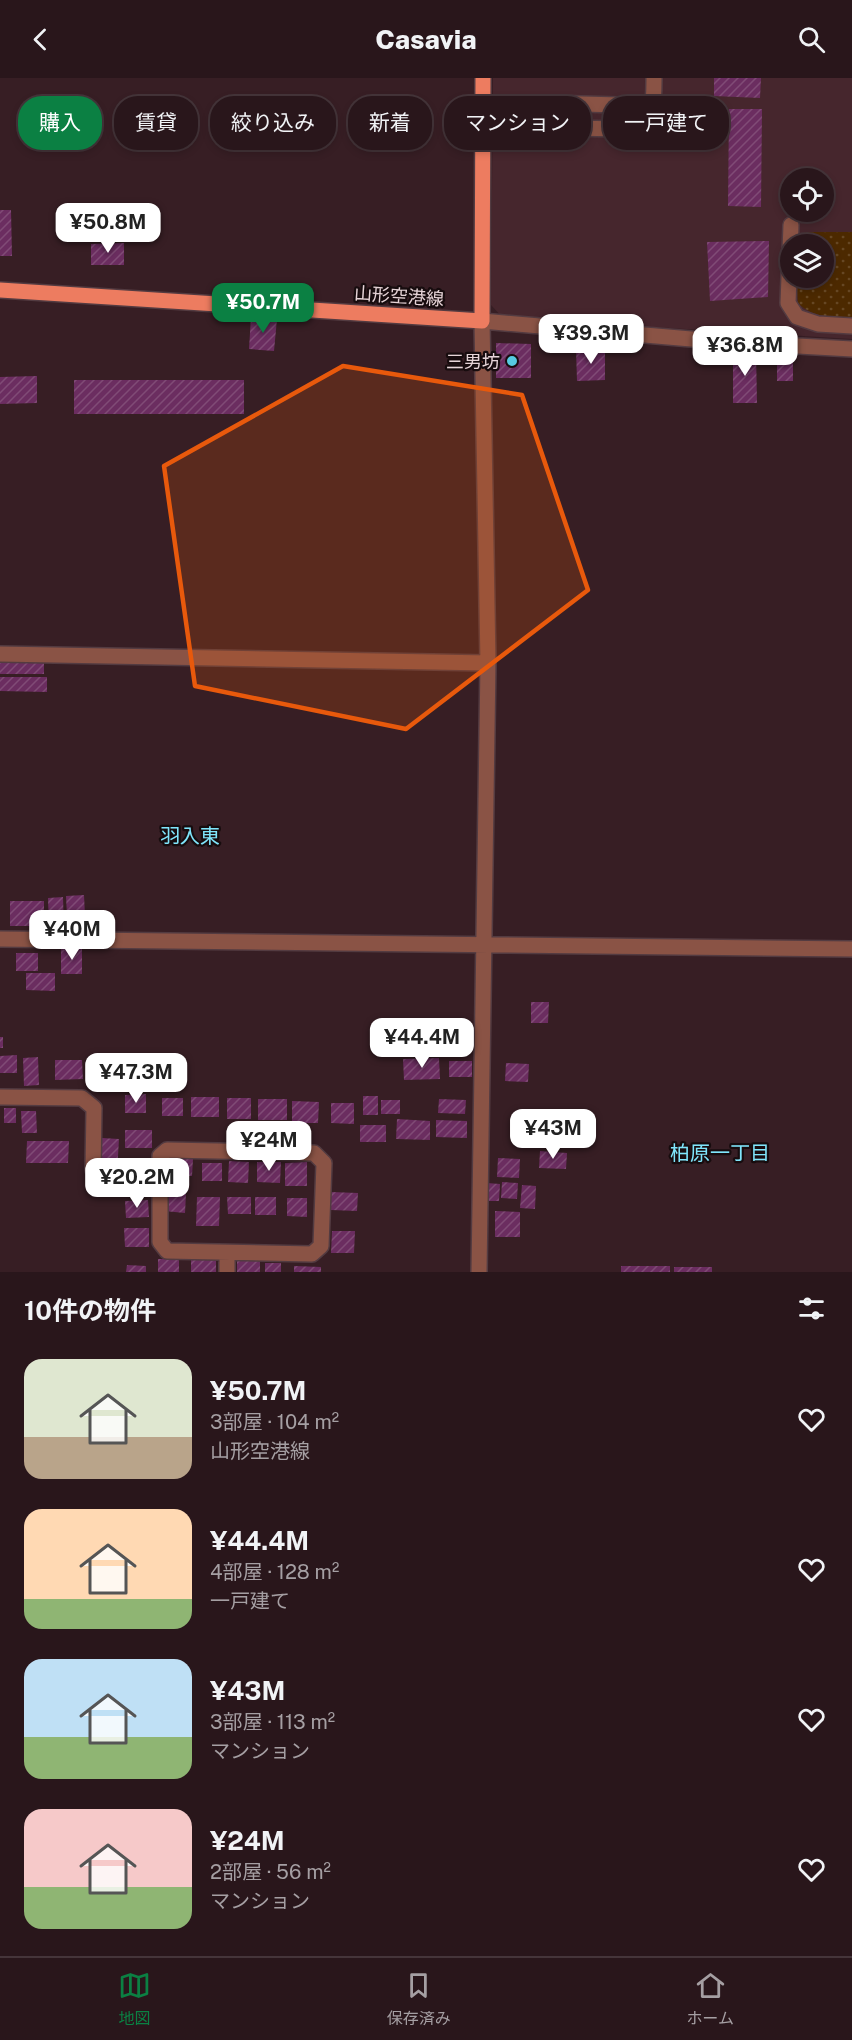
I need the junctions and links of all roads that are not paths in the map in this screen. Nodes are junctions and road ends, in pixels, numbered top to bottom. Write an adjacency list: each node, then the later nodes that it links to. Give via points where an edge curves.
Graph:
1 (483, 78): 3 (main road)
2 (654, 78): 4 (street, via 653,102 647,118 639,125 630,129)
3 (483, 96)
4 (591, 129)
5 (483, 150): 8 (main road)
6 (791, 225): 9 (street, via 788,303 797,317 818,324)
7 (0, 290): 8 (main road, 山形空港線)
8 (482, 321): 10 (street); 12 (street)
9 (852, 326)
10 (852, 349)
11 (0, 654): 12 (street)
12 (488, 663): 14 (street)
13 (0, 939): 14 (street)
14 (484, 946): 15 (street); 20 (street)
15 (852, 949)
16 (0, 1097): 17 (street, via 82,1098 94,1108)
17 (93, 1170)
18 (227, 1253): 18 (street, via 312,1254 321,1246 324,1163 314,1153 167,1150 160,1156 159,1242 167,1251); 19 (street)
19 (227, 1272)
20 (479, 1272)

